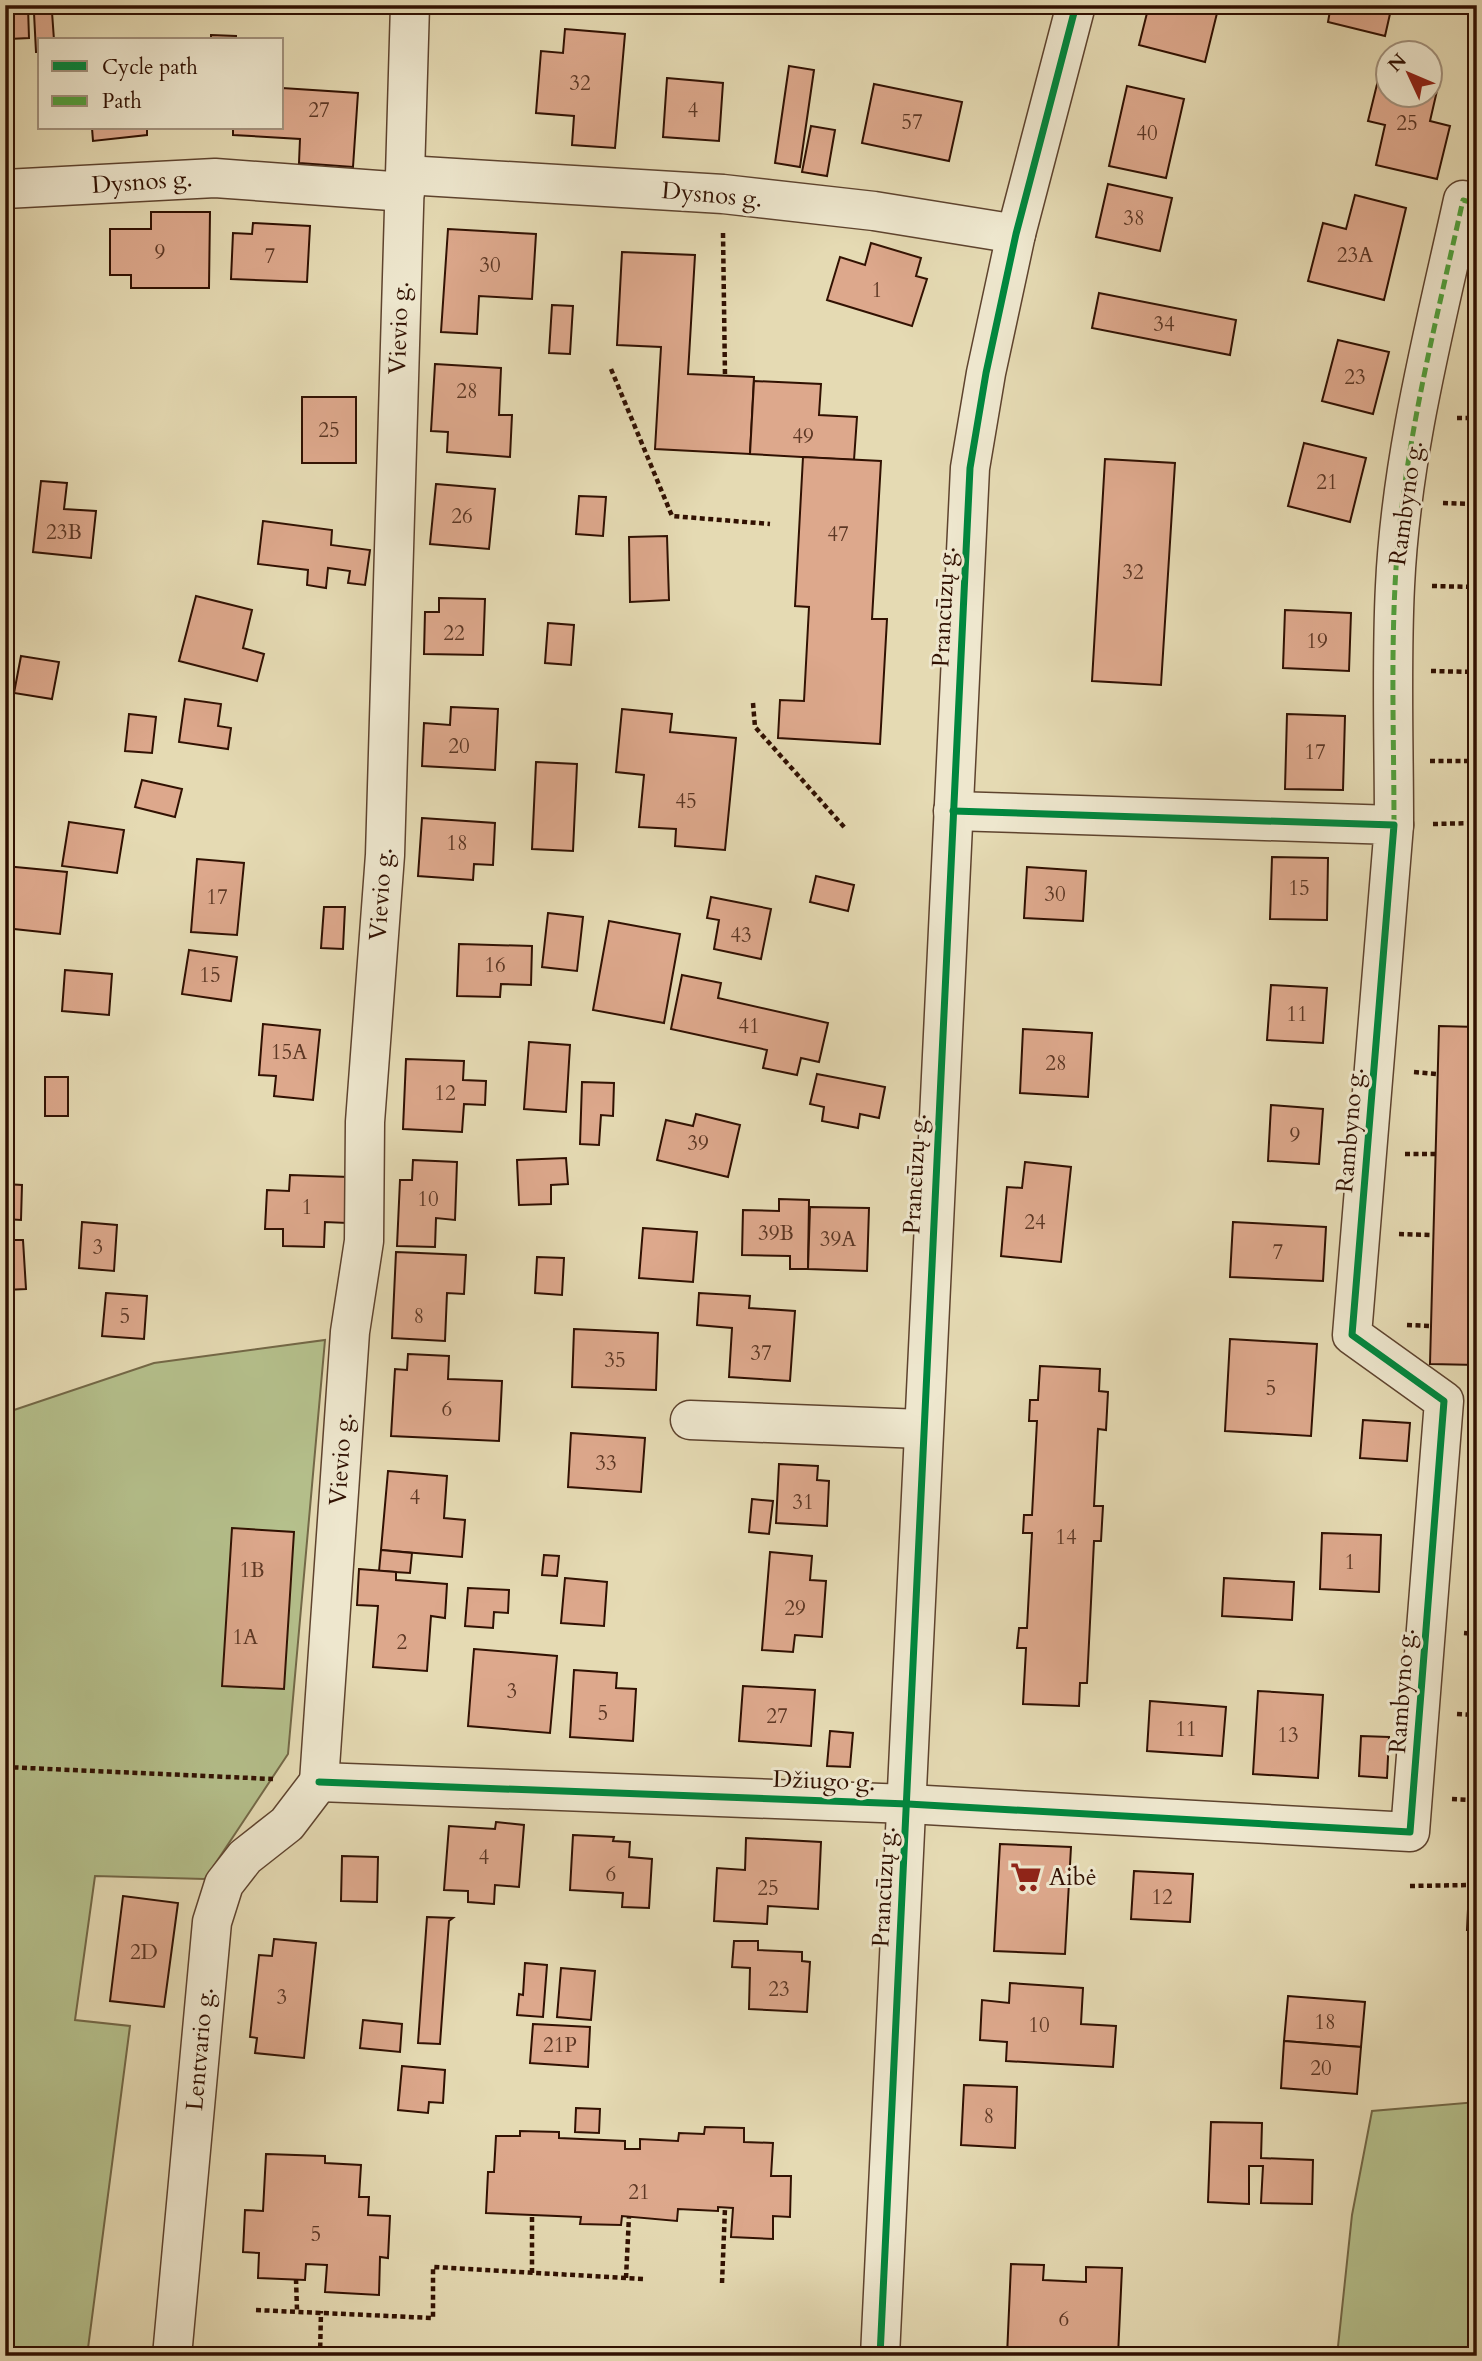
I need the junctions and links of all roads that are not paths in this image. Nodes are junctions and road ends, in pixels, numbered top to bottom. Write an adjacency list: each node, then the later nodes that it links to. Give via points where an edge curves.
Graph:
1 (410, 5): 3 (street, Vievio g.)
2 (1076, 5): 6 (street, Prancūzų g.)
3 (406, 183): 4 (street, Dysnos g., via 215,178); 6 (street, Dysnos g., via 723,194 874,211); 11 (street, Vievio g., via 385,855 365,1122 364,1241 347,1357)
4 (5, 189)
5 (1477, 204): 8 (street, Rambyno g., via 1463,200 1404,502 1395,585)
6 (1016, 234): 7 (street, Prancūzų g., via 970,468)
7 (953, 811): 8 (street); 10 (street, Prancūzų g.)
8 (1394, 825): 13 (street, Rambyno g., via 1352,1335 1444,1401)
9 (691, 1420): 10 (street)
10 (922, 1429): 12 (street, Prancūzų g.)
11 (319, 1782): 12 (street, Džiugo g.); 14 (street, Lentvario g., via 287,1824 224,1884 212,1922)
12 (908, 1804): 13 (street, Džiugo g.); 15 (street, Prancūzų g.)
13 (1410, 1832)
14 (172, 2356)
15 (880, 2356)

